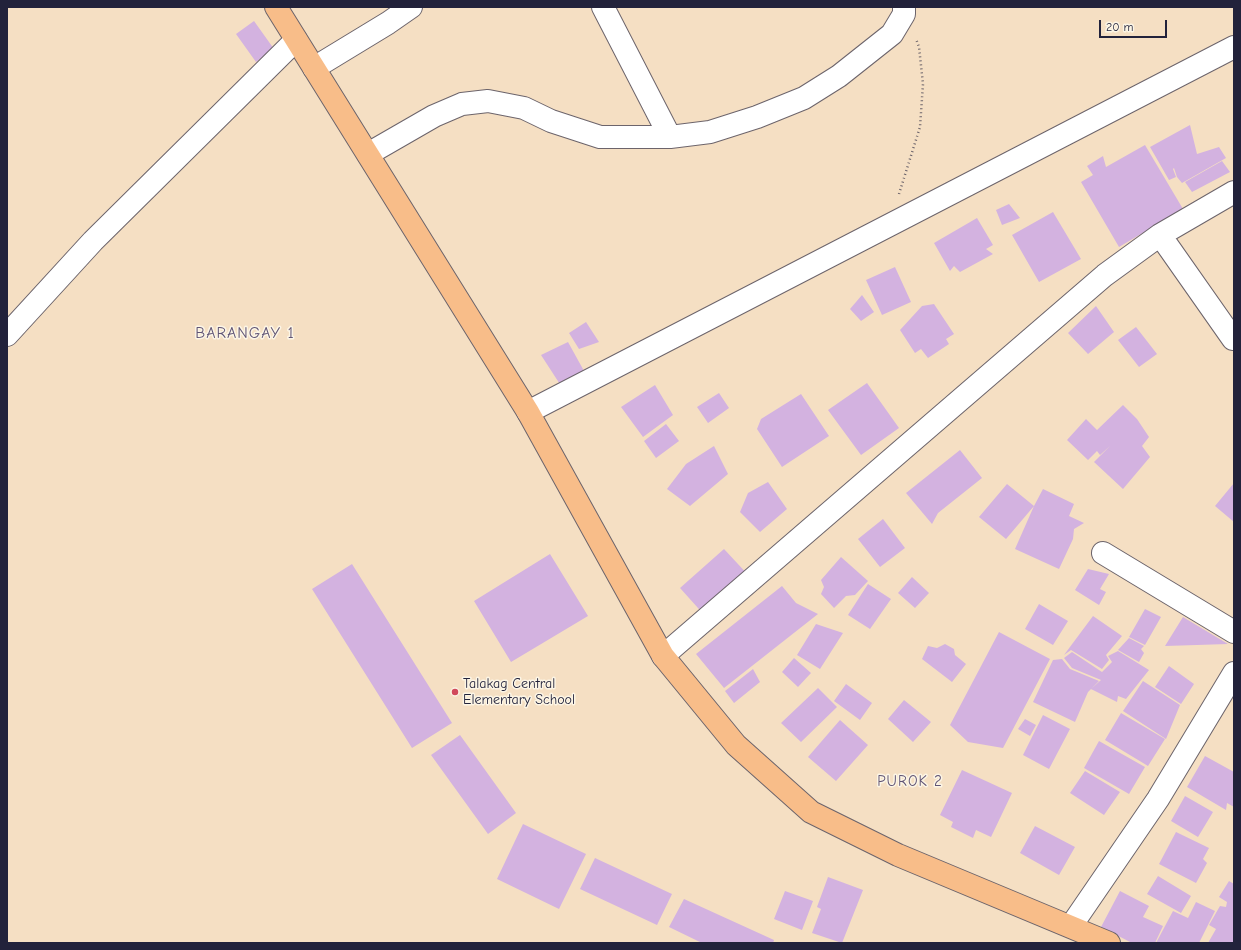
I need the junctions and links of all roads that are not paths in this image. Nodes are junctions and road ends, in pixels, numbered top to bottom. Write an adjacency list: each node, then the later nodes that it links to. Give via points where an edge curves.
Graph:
1 (276, 7): 5 (main road)
2 (411, 7): 7 (street)
3 (603, 7): 8 (street)
4 (904, 11): 8 (street, via 892,34 839,76 804,98 710,132)
5 (296, 40): 7 (main road); 12 (street, via 93,241)
6 (1234, 47): 14 (street)
7 (314, 68): 9 (main road)
8 (670, 137): 9 (street, via 600,137 551,121 524,108 488,101 462,104 434,116)
9 (368, 154): 14 (main road)
10 (1234, 192): 11 (street)
11 (1160, 235): 13 (street); 17 (street, via 1105,275)
12 (7, 334)
13 (1233, 339)
14 (528, 412): 17 (main road)
15 (1102, 553): 16 (street)
16 (1234, 632)
17 (663, 656): 19 (main road, via 736,745 811,812 898,855)
18 (1234, 673): 19 (street, via 1158,799)
19 (1071, 926): 20 (main road)
20 (1109, 943)

